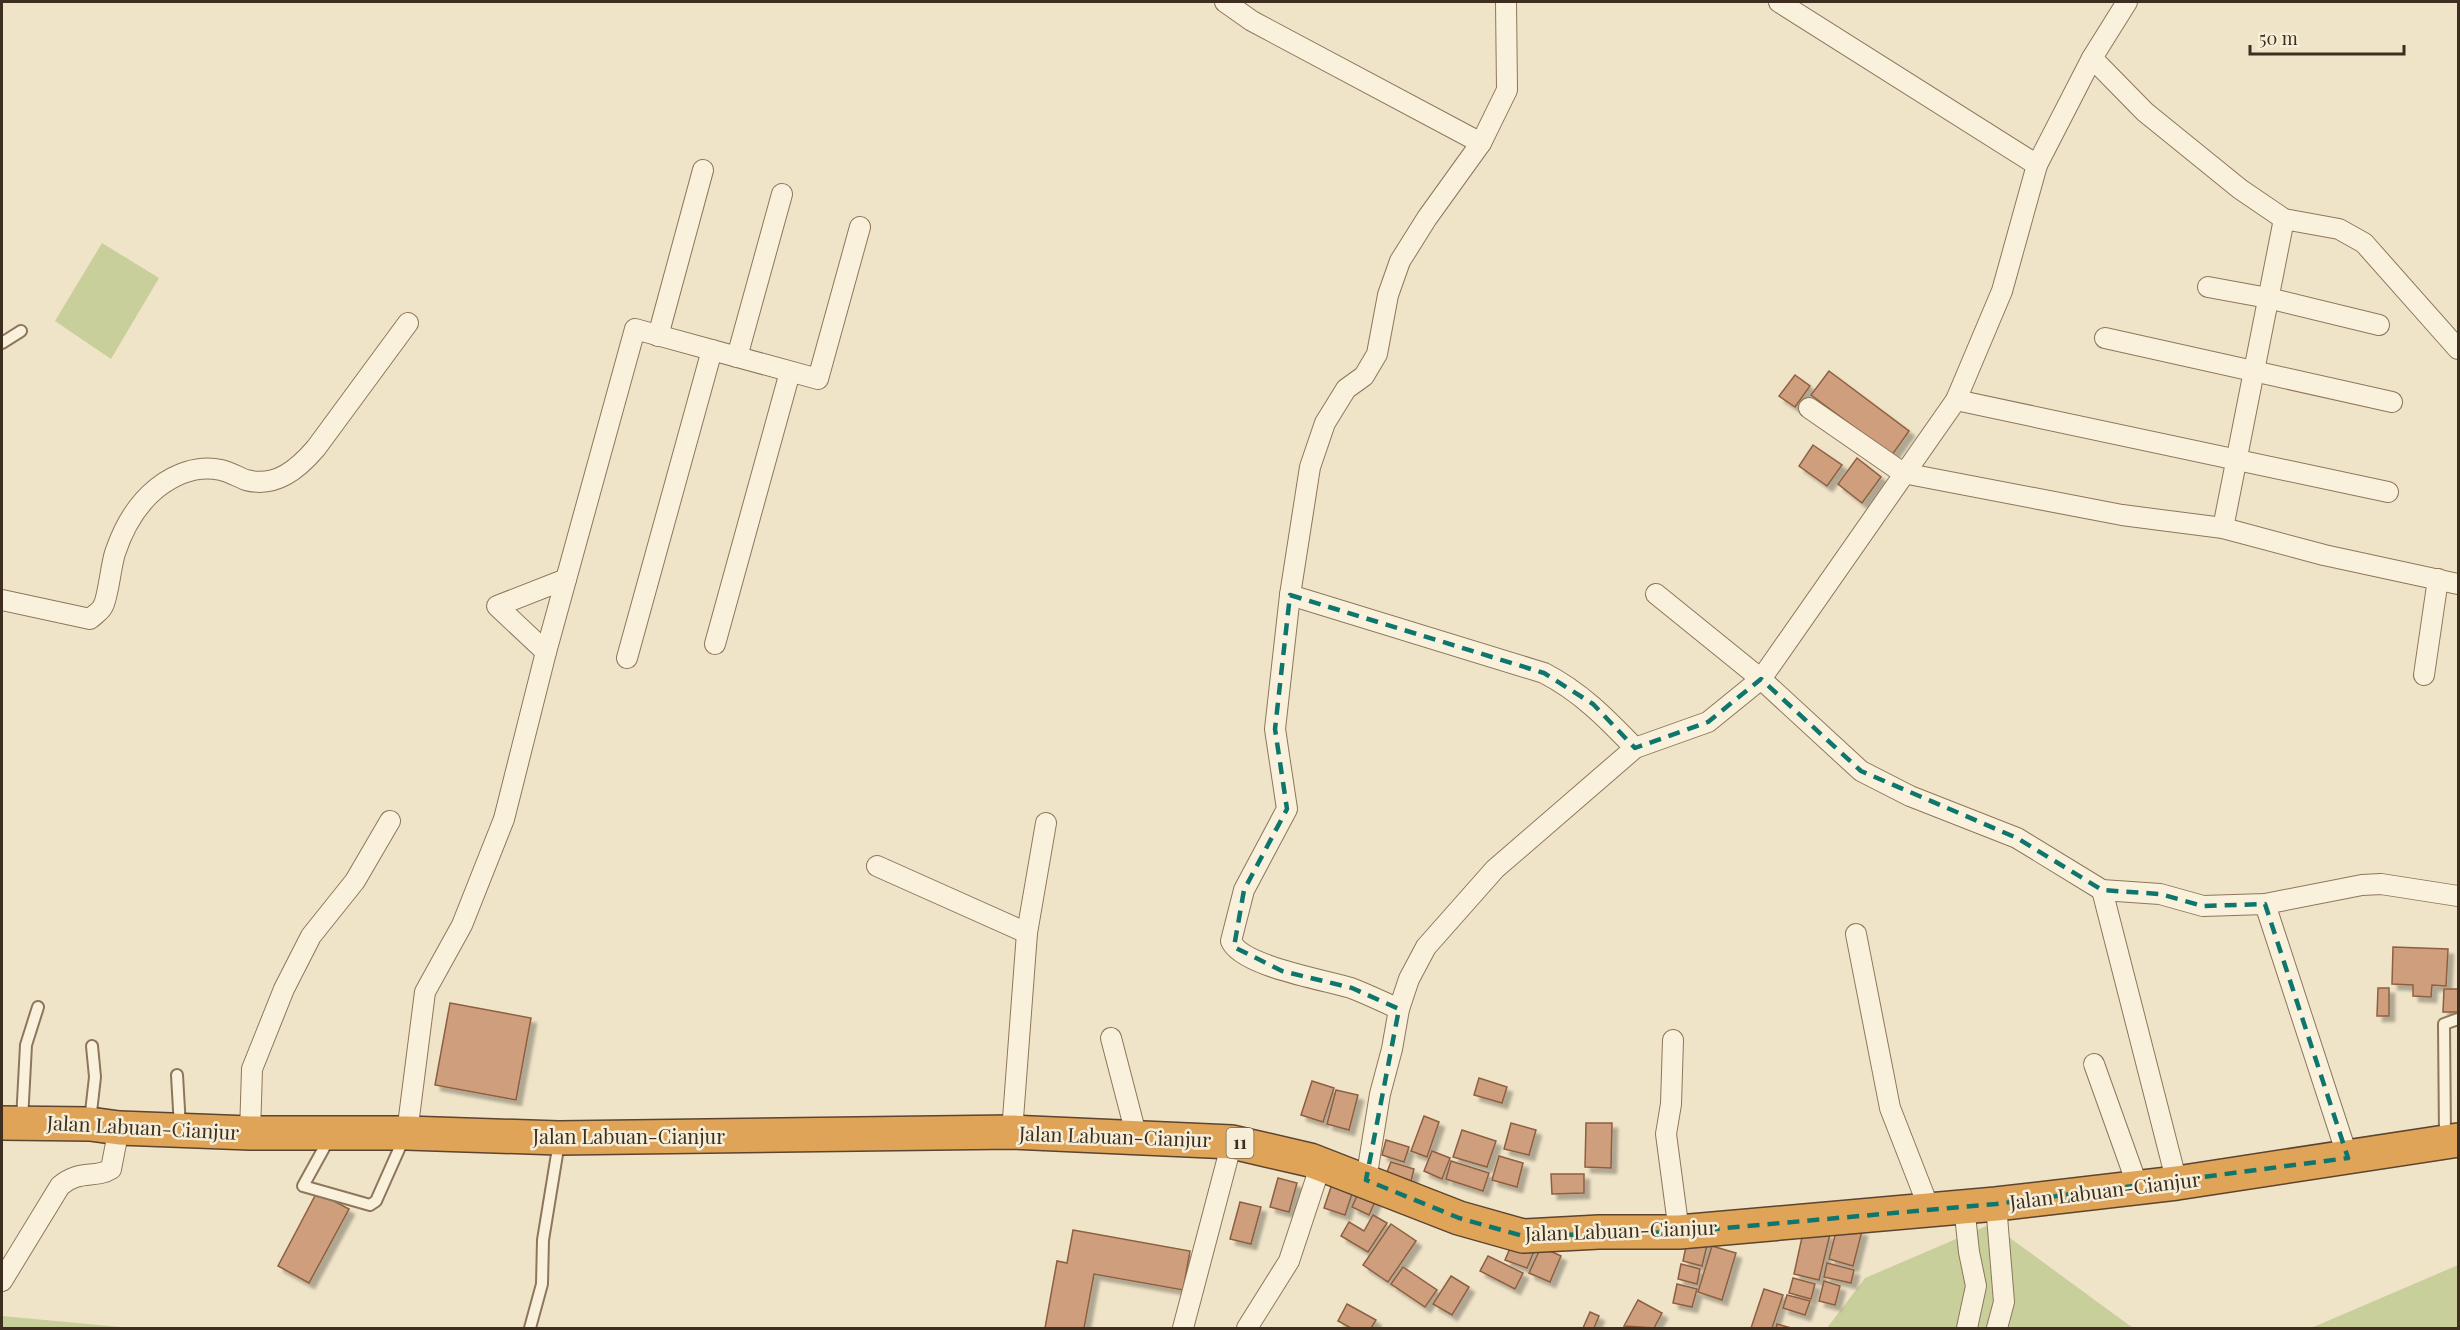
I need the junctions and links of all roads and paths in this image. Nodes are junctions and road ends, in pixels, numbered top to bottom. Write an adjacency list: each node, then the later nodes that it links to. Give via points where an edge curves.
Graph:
1 (1225, 2): 6 (street, via 1252,21)
2 (1506, 2): 6 (street, via 1507,90)
3 (1779, 2): 7 (street)
4 (2127, 2): 5 (street)
5 (2092, 58): 7 (street); 10 (street, via 2145,112 2240,189)
6 (1481, 143): 36 (street, via 1400,261 1388,295 1377,354 1364,376 1346,389 1325,423 1310,467)
7 (2037, 165): 25 (street, via 2002,291)
8 (703, 170): 17 (street)
9 (782, 194): 22 (street)
10 (2284, 219): 13 (street); 20 (street, via 2339,229 2364,243)
11 (860, 227): 23 (street, via 818,379)
12 (2208, 287): 13 (street)
13 (2268, 298): 15 (street); 24 (street)
14 (408, 323): 37 (street, via 316,448 280,479 247,480 221,470 202,469 157,488 129,521 115,553 104,606 90,619)
15 (2379, 325)
16 (21, 331): 19 (lane)
17 (658, 336): 21 (street); 32 (street, via 635,329)
18 (2105, 338): 24 (street)
19 (2, 343)
20 (2458, 349)
21 (712, 350): 22 (street); 40 (street)
22 (737, 357): 23 (street)
23 (790, 372): 38 (street)
24 (2253, 373): 26 (street); 28 (street)
25 (1956, 400): 28 (street); 29 (street)
26 (2392, 402)
27 (1809, 408): 29 (street)
28 (2236, 460): 30 (street); 31 (street)
29 (1903, 473): 31 (street, via 2122,515); 42 (street)
30 (2388, 492)
31 (2223, 528): 33 (street)
32 (566, 579): 39 (street); 39 (street, via 497,606)
33 (2438, 579): 34 (street); 41 (street)
34 (2458, 584)
35 (1656, 594): 42 (street)
36 (1290, 595): 43 (street, via 1544,673 1593,704); 53 (street, via 1275,729 1287,809 1244,890 1231,941 1239,951 1282,971 1352,988)
37 (2, 600)
38 (715, 644)
39 (546, 652): 65 (street, via 504,819 462,925 425,992)
40 (627, 658)
41 (2424, 675)
42 (1761, 679): 43 (street, via 1708,722); 47 (street, via 1862,771 1910,796 2017,838)
43 (1635, 748): 53 (street, via 1496,869 1426,947)
44 (390, 821): 64 (street, via 355,881 310,936 284,989 252,1069)
45 (1046, 823): 50 (street)
46 (877, 866): 50 (street)
47 (2102, 890): 49 (street, via 2160,894 2203,906); 74 (street)
48 (2458, 896): 49 (street, via 2381,884)
49 (2265, 904): 71 (street)
50 (1027, 933): 63 (street)
51 (1856, 934): 77 (street, via 1890,1108)
52 (38, 1007): 60 (lane, via 26,1045)
53 (1399, 1009): 73 (street)
54 (2458, 1019): 69 (lane, via 2444,1024)
55 (1111, 1038): 68 (street)
56 (1673, 1040): 78 (street, via 1666,1134)
57 (92, 1046): 61 (lane)
58 (2094, 1064): 75 (street)
59 (177, 1075): 62 (lane)
60 (11, 1123): 61 (highway, Jalan Labuan-Cianjur / 11)
61 (105, 1126): 62 (highway, Jalan Labuan-Cianjur / 11); 79 (street, via 111,1169 84,1173 60,1185)
62 (180, 1130): 64 (highway, Jalan Labuan-Cianjur / 11)
63 (1012, 1132): 67 (highway, Jalan Labuan-Cianjur / 11); 68 (highway, Jalan Labuan-Cianjur / 11)
64 (250, 1133): 66 (highway, Jalan Labuan-Cianjur / 11)
65 (406, 1133): 66 (highway, Jalan Labuan-Cianjur / 11); 66 (lane, via 376,1202 370,1205 303,1186); 67 (highway, Jalan Labuan-Cianjur / 11)
66 (332, 1134)
67 (559, 1138): 80 (lane, via 543,1240 542,1284)
68 (1137, 1138): 70 (highway, Jalan Labuan-Cianjur / 11)
69 (2452, 1140): 71 (highway, Jalan Labuan-Cianjur / 11)
70 (1232, 1142): 72 (highway, Jalan Labuan-Cianjur / 11); 81 (street)
71 (2348, 1158): 74 (highway, Jalan Labuan-Cianjur / 11)
72 (1321, 1164): 73 (highway, Jalan Labuan-Cianjur / 11); 82 (street, via 1289,1261)
73 (1366, 1180): 78 (highway, Jalan Labuan-Cianjur / 11, via 1459,1218 1523,1236)
74 (2177, 1183): 75 (highway, Jalan Labuan-Cianjur / 11)
75 (2138, 1187): 76 (highway, Jalan Labuan-Cianjur / 11)
76 (1980, 1205): 77 (highway, Jalan Labuan-Cianjur / 11); 83 (street, via 1976,1286); 84 (street, via 2004,1302)
77 (1929, 1208): 78 (highway, Jalan Labuan-Cianjur / 11)
78 (1679, 1232)
79 (2, 1281)
80 (530, 1329)
81 (1183, 1329)
82 (1247, 1329)
83 (1967, 1329)
84 (1996, 1329)

